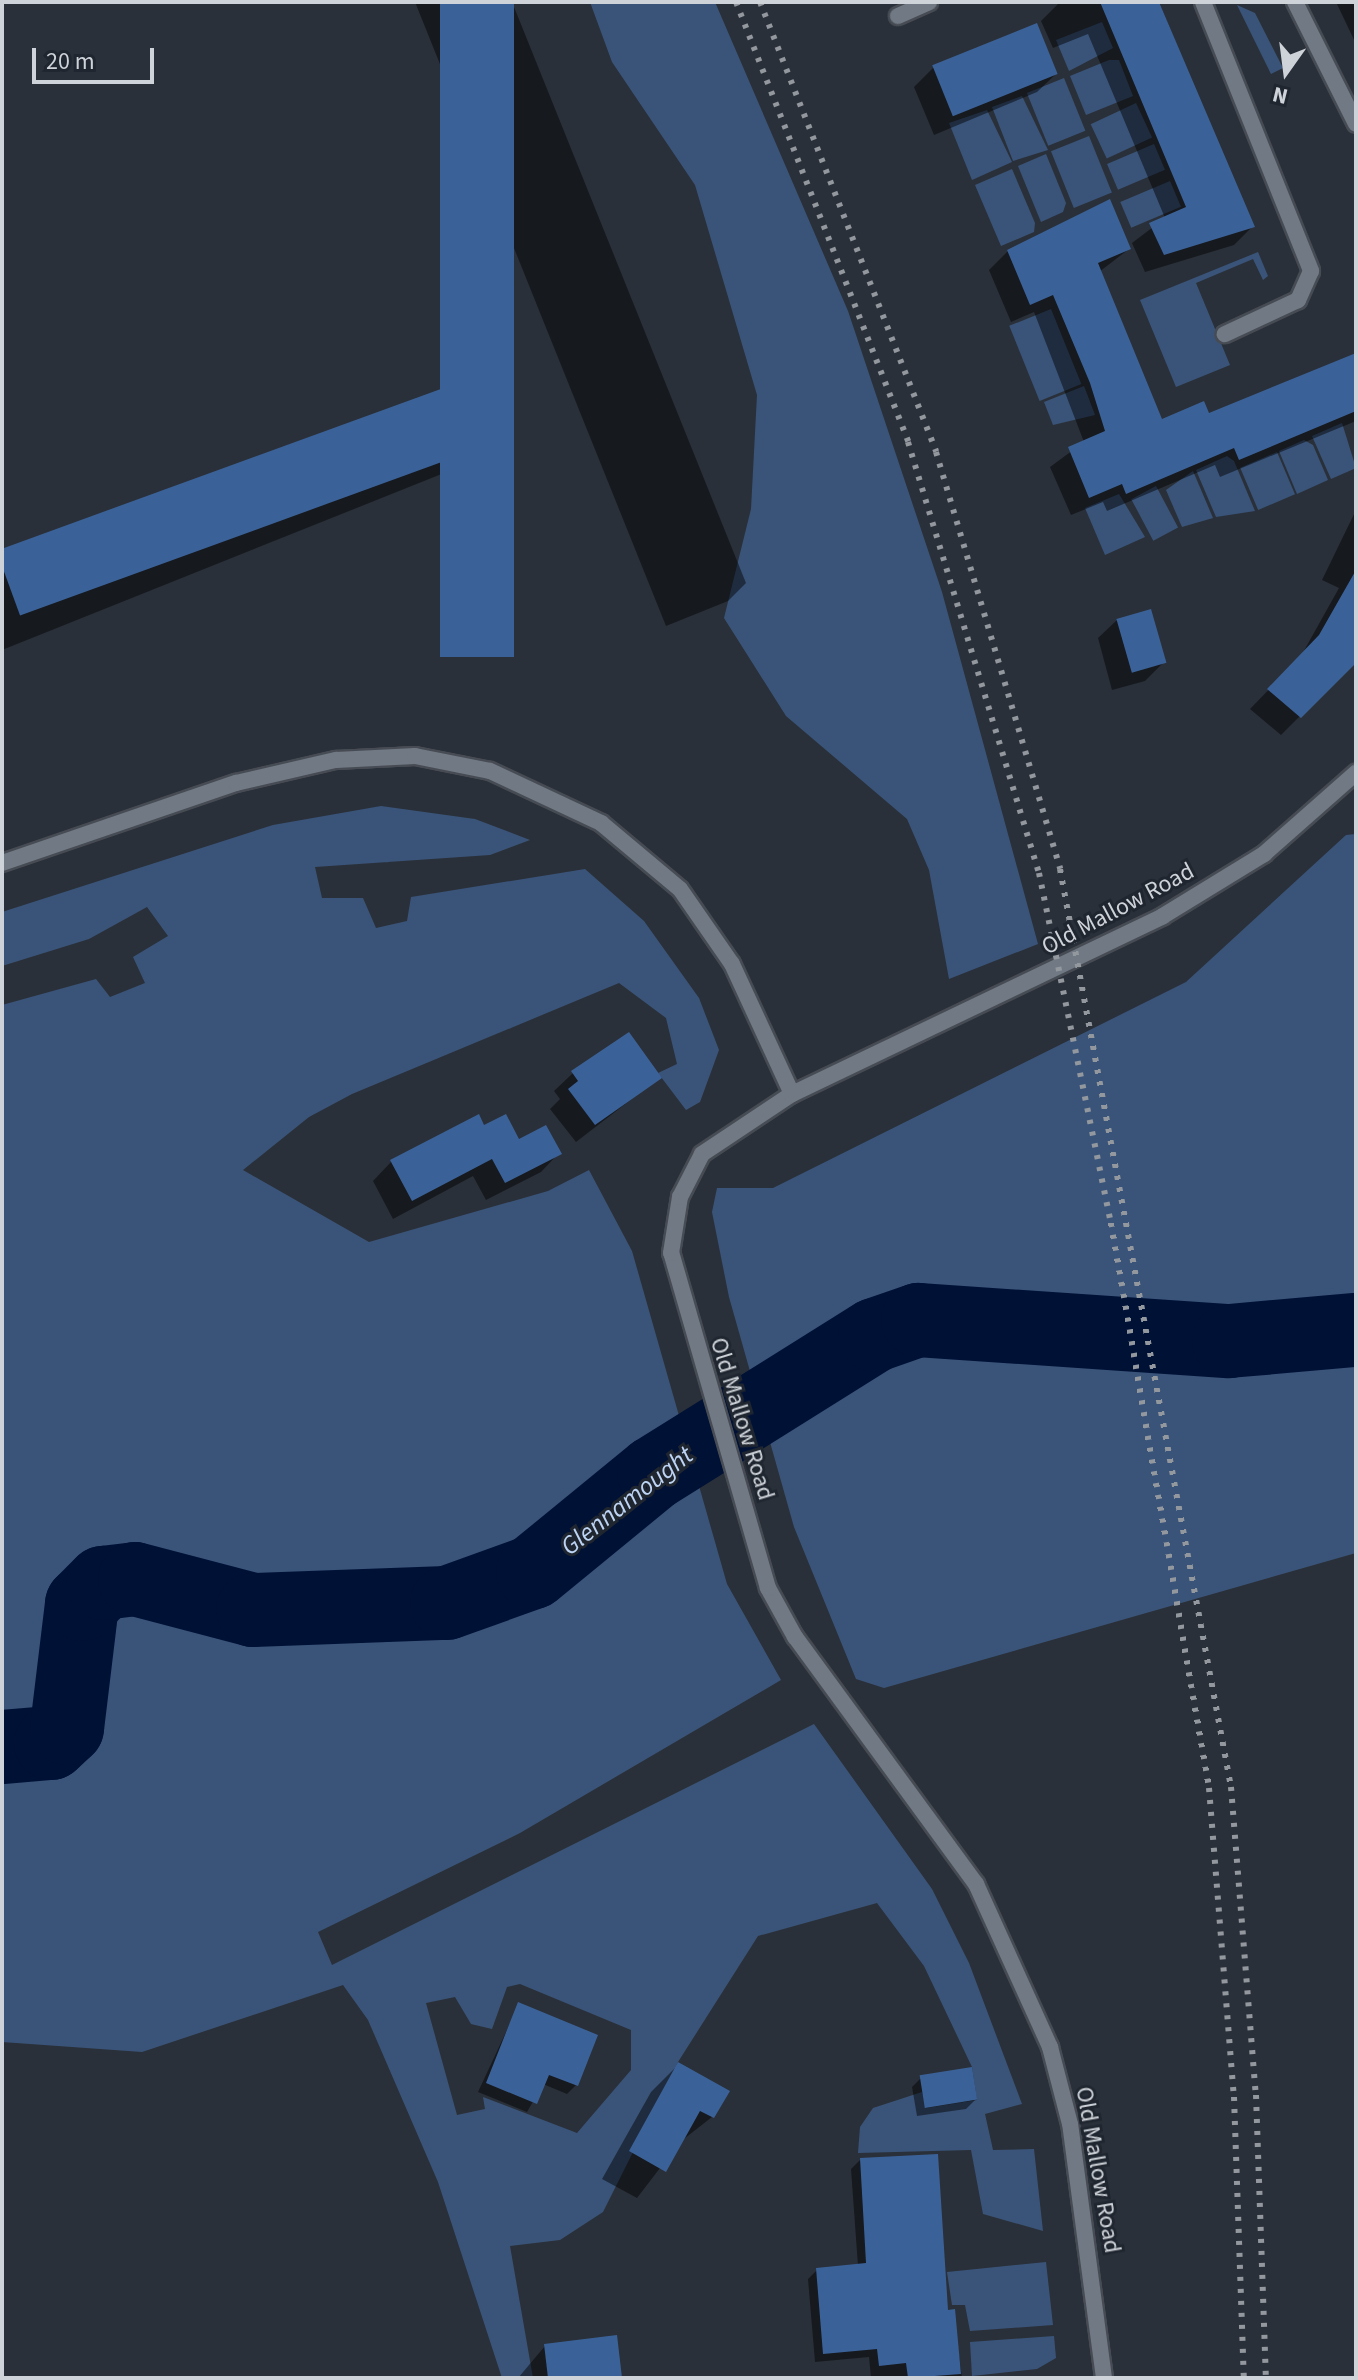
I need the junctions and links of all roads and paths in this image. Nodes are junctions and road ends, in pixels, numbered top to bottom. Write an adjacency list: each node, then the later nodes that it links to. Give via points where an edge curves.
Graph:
1 (929, 2): 4 (street)
2 (1203, 2): 6 (street, via 1311,271 1298,300)
3 (1295, 2): 5 (street)
4 (898, 16)
5 (1356, 124)
6 (1225, 334)
7 (1356, 773): 9 (street, Old Mallow Road, via 1264,854 1163,916)
8 (2, 863): 9 (street, via 236,783 336,760 415,756 490,771 601,823 680,889 732,964)
9 (792, 1094): 10 (street, Old Mallow Road, via 702,1154 680,1197 671,1253 768,1588 795,1637 967,1871 1021,1974 1070,2124)
10 (1104, 2378)

